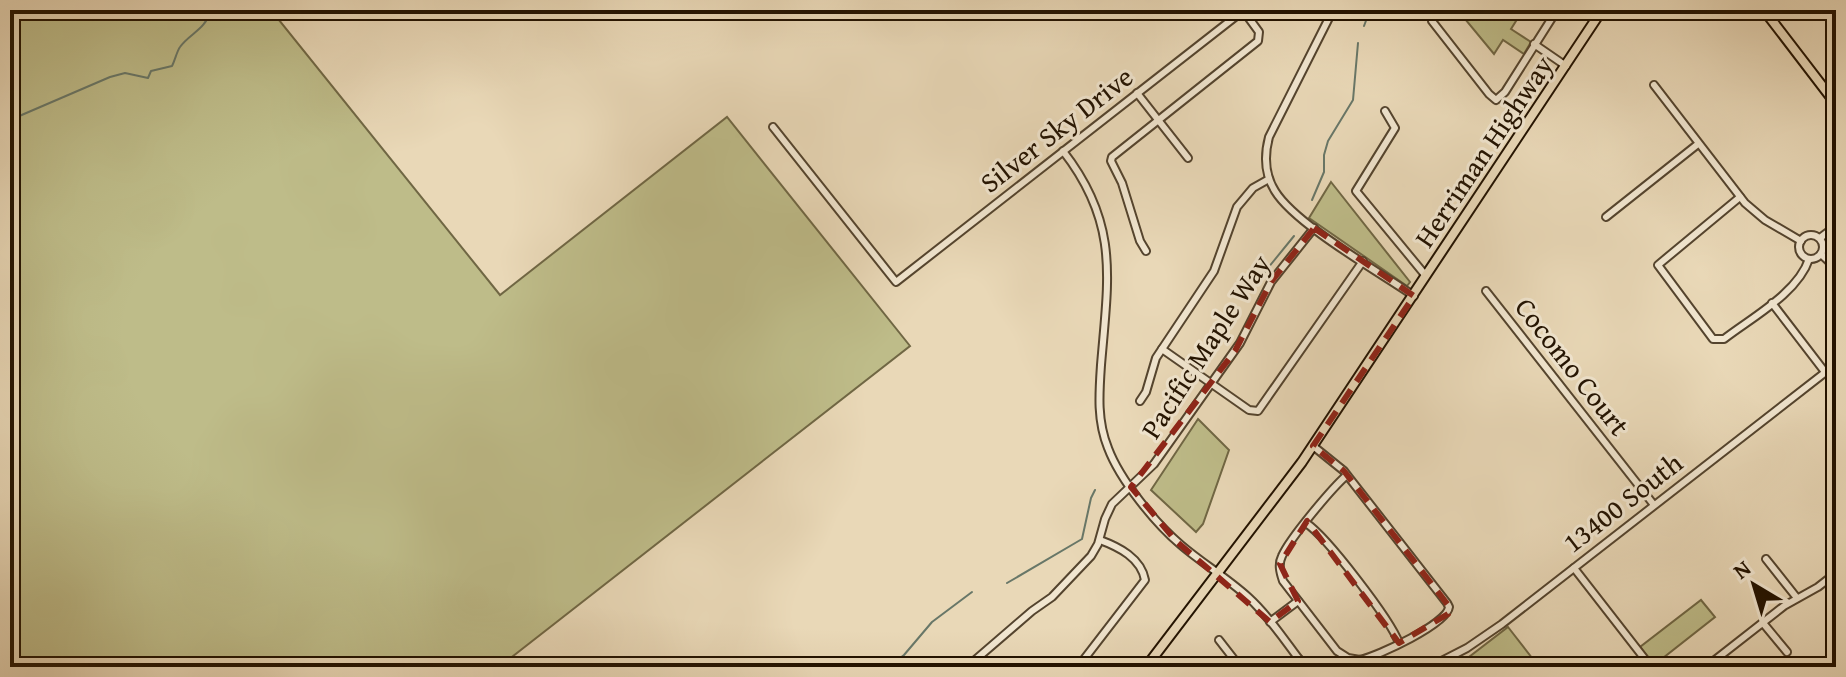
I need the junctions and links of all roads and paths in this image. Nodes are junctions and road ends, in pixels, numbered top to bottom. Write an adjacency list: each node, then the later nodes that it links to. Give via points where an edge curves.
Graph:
1 (1243, 10): 10 (street, Silver Sky Drive); 13 (street, via 1259,32 1258,41)
2 (1333, 10): 18 (street, via 1269,137)
3 (1431, 10): 7 (street, via 1432,21 1496,100)
4 (1557, 10): 7 (street)
5 (1602, 10): 8 (main road, Herriman Highway)
6 (1764, 10): 11 (main road)
7 (1534, 44): 8 (street)
8 (1566, 66): 30 (main road, Herriman Highway)
9 (1654, 85): 15 (street)
10 (1137, 93): 13 (street); 16 (street, Silver Sky Drive)
11 (1836, 104)
12 (1385, 111): 30 (street, via 1395,128 1356,191)
13 (1158, 120): 17 (street); 25 (street, via 1111,158)
14 (773, 127): 16 (street, Silver Sky Drive, via 896,282)
15 (1698, 144): 19 (street); 20 (street)
16 (1063, 151): 41 (street, via 1087,185 1104,232 1108,268 1100,413 1110,454)
17 (1188, 158)
18 (1269, 179): 22 (street, via 1284,203); 34 (street, via 1240,202 1214,271)
19 (1740, 197): 24 (street, via 1759,216); 33 (street, via 1658,265 1717,341)
20 (1606, 217)
21 (1836, 226): 23 (street)
22 (1314, 228): 28 (street); 37 (street, Pacific Maple Way, via 1271,282 1240,343)
23 (1820, 238): 24 (street, via 1811,235); 26 (street)
24 (1801, 241): 27 (street, via 1800,252)
25 (1146, 251)
26 (1821, 254): 27 (street); 29 (street)
27 (1809, 259): 33 (street, via 1797,281)
28 (1363, 261): 32 (street); 37 (street, via 1261,408 1249,410)
29 (1836, 268)
30 (1426, 276): 32 (main road, Herriman Highway)
31 (1486, 291): 42 (street, Cocomo Court)
32 (1414, 296): 39 (main road, Herriman Highway)
33 (1772, 303): 36 (street)
34 (1162, 349): 37 (street); 38 (street)
35 (1836, 364): 36 (street, 13400 South)
36 (1825, 372): 42 (street, 13400 South)
37 (1211, 383): 41 (street, Pacific Maple Way, via 1154,464)
38 (1140, 401)
39 (1313, 446): 40 (street); 47 (main road, Herriman Highway)
40 (1347, 475): 43 (street); 54 (street, via 1447,603 1449,610 1439,622)
41 (1131, 487): 44 (street, Pacific Maple Way, via 1108,511); 47 (street, via 1176,541)
42 (1654, 505): 46 (street, 13400 South)
43 (1306, 523): 50 (street, via 1280,564 1283,581); 54 (street, via 1322,537)
44 (1100, 540): 57 (street, Pacific Maple Way, via 1052,597); 58 (street, via 1128,554 1145,580)
45 (1766, 559): 49 (street)
46 (1574, 568): 63 (street, 13400 South, via 1482,639); 64 (street)
47 (1217, 573): 51 (street); 59 (main road)
48 (1836, 573): 49 (street)
49 (1797, 598): 52 (street)
50 (1298, 601): 51 (street); 54 (street, via 1348,658 1369,658)
51 (1270, 622): 56 (street)
52 (1763, 623): 55 (street); 65 (street)
53 (1219, 640): 60 (street)
54 (1399, 643)
55 (1787, 652)
56 (1299, 659): 61 (street); 62 (street)
57 (967, 667)
58 (1078, 667)
59 (1146, 667)
60 (1240, 667)
61 (1288, 667)
62 (1305, 667)
63 (1430, 667)
64 (1651, 667)
65 (1706, 667)

